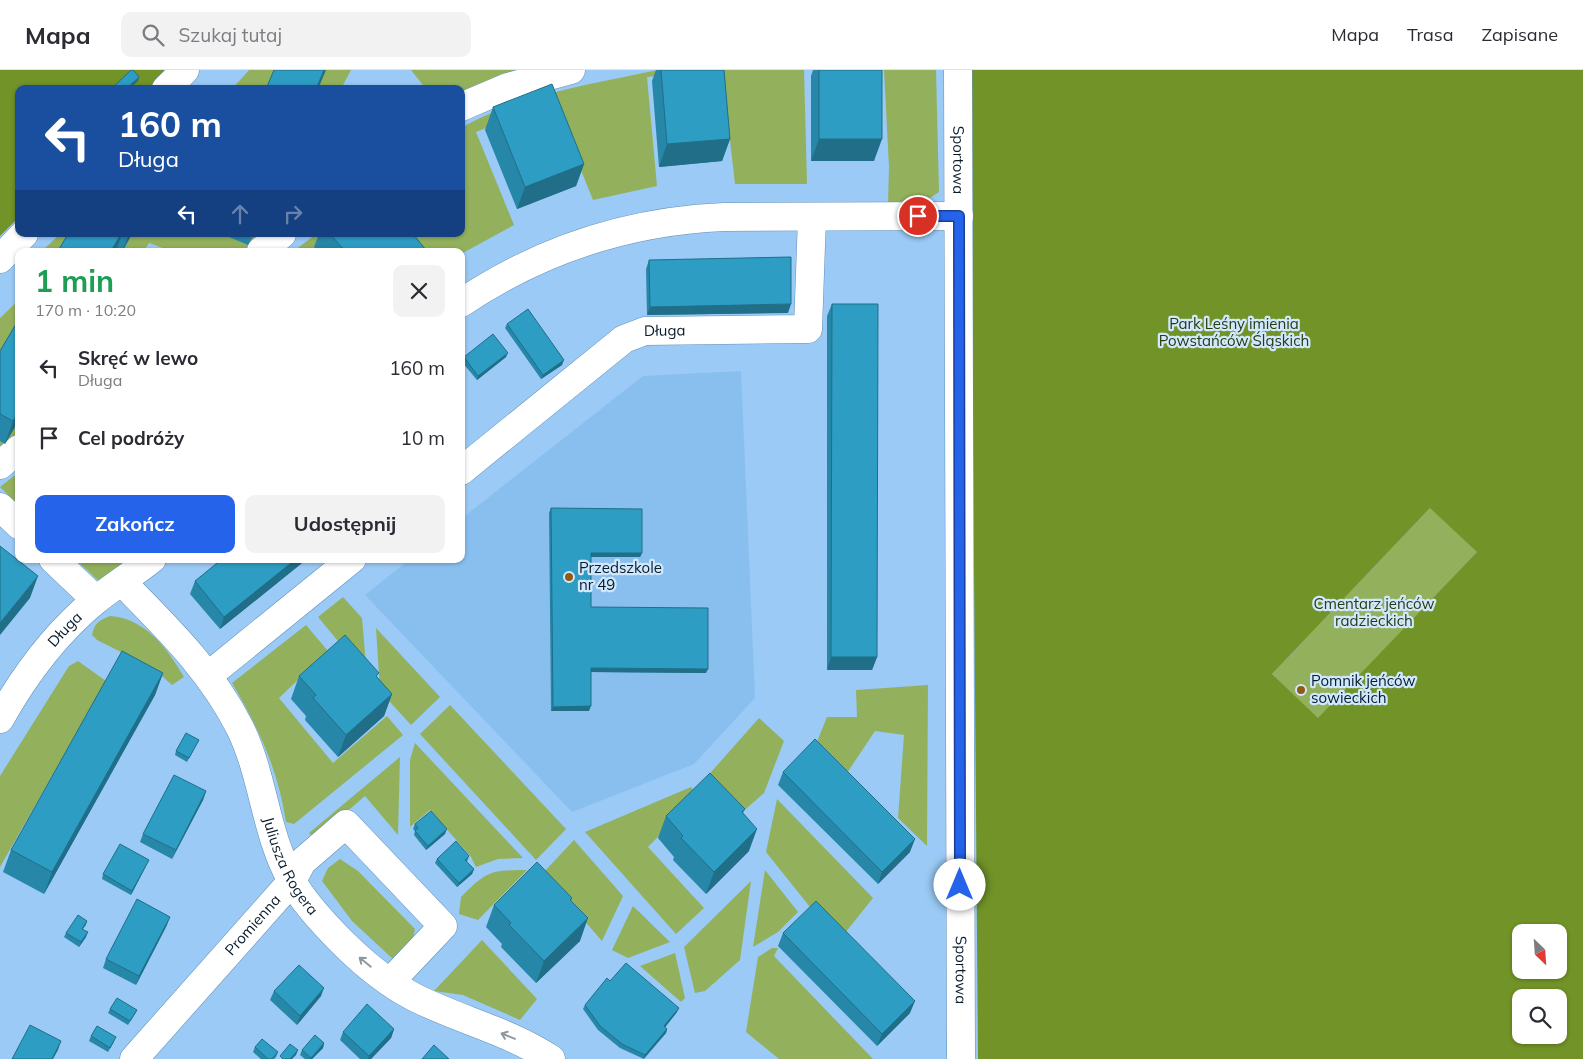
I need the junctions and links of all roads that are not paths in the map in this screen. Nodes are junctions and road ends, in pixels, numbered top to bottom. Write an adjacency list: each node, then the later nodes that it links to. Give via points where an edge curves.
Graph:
1 (185, 70): 4 (street)
2 (570, 70): 5 (street, via 508,87)
3 (958, 70): 6 (street, Sportowa)
4 (170, 85)
5 (465, 105)
6 (959, 216): 7 (street); 29 (street, Sportowa)
7 (812, 218): 12 (street, via 688,219 618,232 544,256 499,278); 15 (street, Długa, via 808,329 645,331 624,339)
8 (21, 237): 11 (street)
9 (278, 237): 10 (street)
10 (265, 248)
11 (0, 259)
12 (465, 300)
13 (15, 452): 14 (street)
14 (0, 465)
15 (465, 469)
16 (0, 506): 17 (street)
17 (15, 521)
18 (57, 563): 22 (street)
19 (147, 563): 21 (street, Długa)
20 (347, 563): 23 (street)
21 (122, 582): 22 (street, Długa); 23 (street, Juliusza Rogera)
22 (96, 600): 24 (street, Długa, via 49,647)
23 (209, 675): 25 (street, Juliusza Rogera, via 240,727 255,763 274,838)
24 (0, 719)
25 (292, 881): 26 (street, Juliusza Rogera, one-way to 25, via 341,940); 26 (street, Promienna, via 302,862 346,824 443,926); 27 (street, Promienna)
26 (390, 982): 28 (street, Juliusza Rogera, one-way to 26, via 520,1040 414,997)
27 (134, 1059)
28 (551, 1059)
29 (961, 1059)

